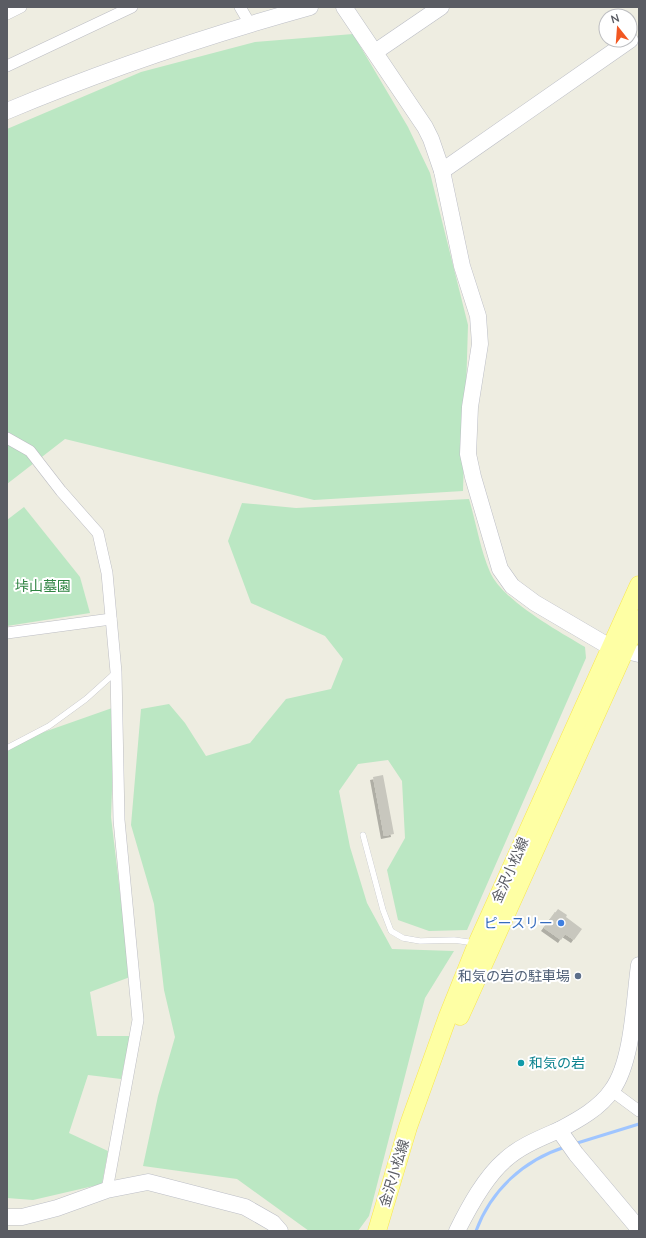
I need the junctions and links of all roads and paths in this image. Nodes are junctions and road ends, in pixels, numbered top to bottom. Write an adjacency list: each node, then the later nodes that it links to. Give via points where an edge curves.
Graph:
1 (21, 7): 7 (street)
2 (132, 7): 11 (street)
3 (240, 7): 8 (street)
4 (310, 7): 8 (street)
5 (344, 7): 10 (street)
6 (441, 7): 10 (street)
7 (7, 14)
8 (250, 24): 12 (street, via 120,66)
9 (619, 48): 13 (street)
10 (374, 52): 13 (street, via 425,127)
11 (7, 66)
12 (7, 111)
13 (442, 171): 19 (street, via 454,233 478,316 479,352 468,420 470,465 500,569 512,586 535,603)
14 (7, 438): 16 (street, via 30,451 61,492 98,533 107,573)
15 (639, 585): 19 (main road, 金沢小松線)
16 (111, 619): 18 (street); 20 (street)
17 (639, 620): 19 (main road, 金沢小松線)
18 (7, 634)
19 (625, 651): 23 (main road, 金沢小松線); 33 (main road, 金沢小松線, via 459,1018 419,1129)
20 (116, 672): 21 (lane, via 86,699 49,726); 28 (street, via 119,820 138,1020)
21 (7, 748)
22 (363, 835): 23 (lane, via 391,931 403,938 420,941 454,940)
23 (477, 944): 32 (main road, 金沢小松線, via 408,1127)
24 (639, 966): 25 (street, via 628,1048 620,1076)
25 (612, 1091): 26 (street); 27 (street)
26 (639, 1111)
27 (562, 1134): 30 (street); 34 (street, via 536,1140 505,1160 481,1188)
28 (108, 1190): 29 (street, via 57,1208 22,1217); 31 (street, via 148,1182 245,1207 273,1223)
29 (7, 1217)
30 (639, 1229)
31 (280, 1231)
32 (377, 1231)
33 (390, 1231)
34 (457, 1231)

